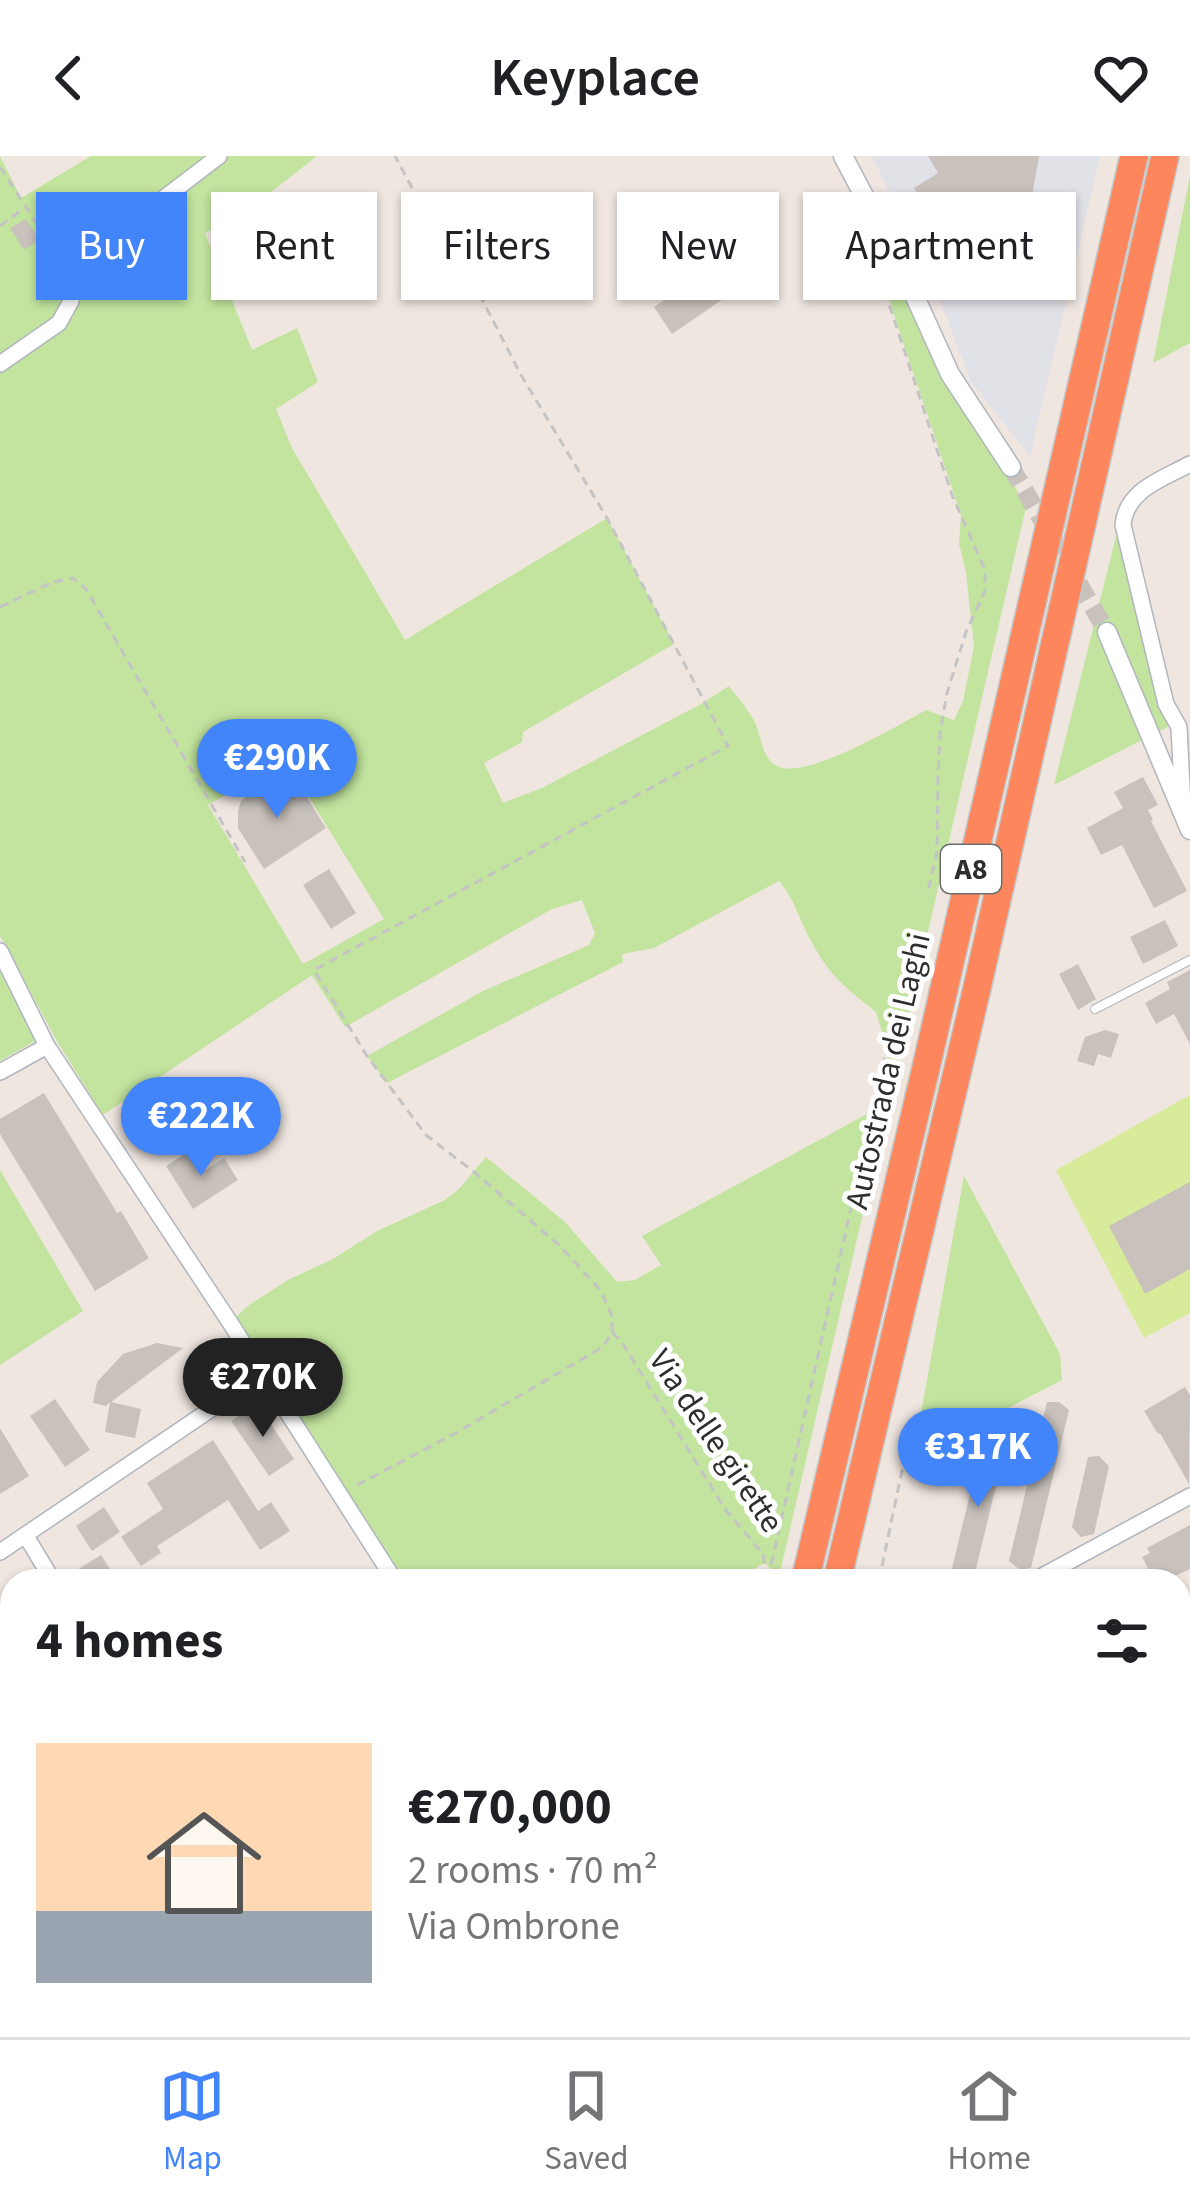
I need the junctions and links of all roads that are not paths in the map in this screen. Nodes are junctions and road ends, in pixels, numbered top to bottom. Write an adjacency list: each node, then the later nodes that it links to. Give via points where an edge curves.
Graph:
1 (219, 156): 5 (street, via 83,260 59,323)
2 (843, 156): 7 (street, via 950,374)
3 (1134, 156): 23 (highway, Autostrada dei Laghi / A8)
4 (1166, 156): 24 (highway, Autostrada dei Laghi / A8)
5 (0, 364)
6 (1190, 464): 10 (street, via 1135,496 1124,517 1166,704)
7 (1011, 467)
8 (1107, 632): 11 (street)
9 (1190, 708): 10 (street)
10 (1179, 727): 11 (street)
11 (1187, 822)
12 (0, 951): 15 (street)
13 (1190, 960): 14 (lane)
14 (1095, 1009)
15 (47, 1046): 16 (street); 17 (street)
16 (0, 1072)
17 (263, 1374): 19 (street); 22 (street)
18 (1190, 1496): 25 (street)
19 (26, 1536): 20 (street); 21 (street)
20 (0, 1552)
21 (45, 1569)
22 (387, 1569)
23 (808, 1569)
24 (840, 1569)
25 (1055, 1569)

